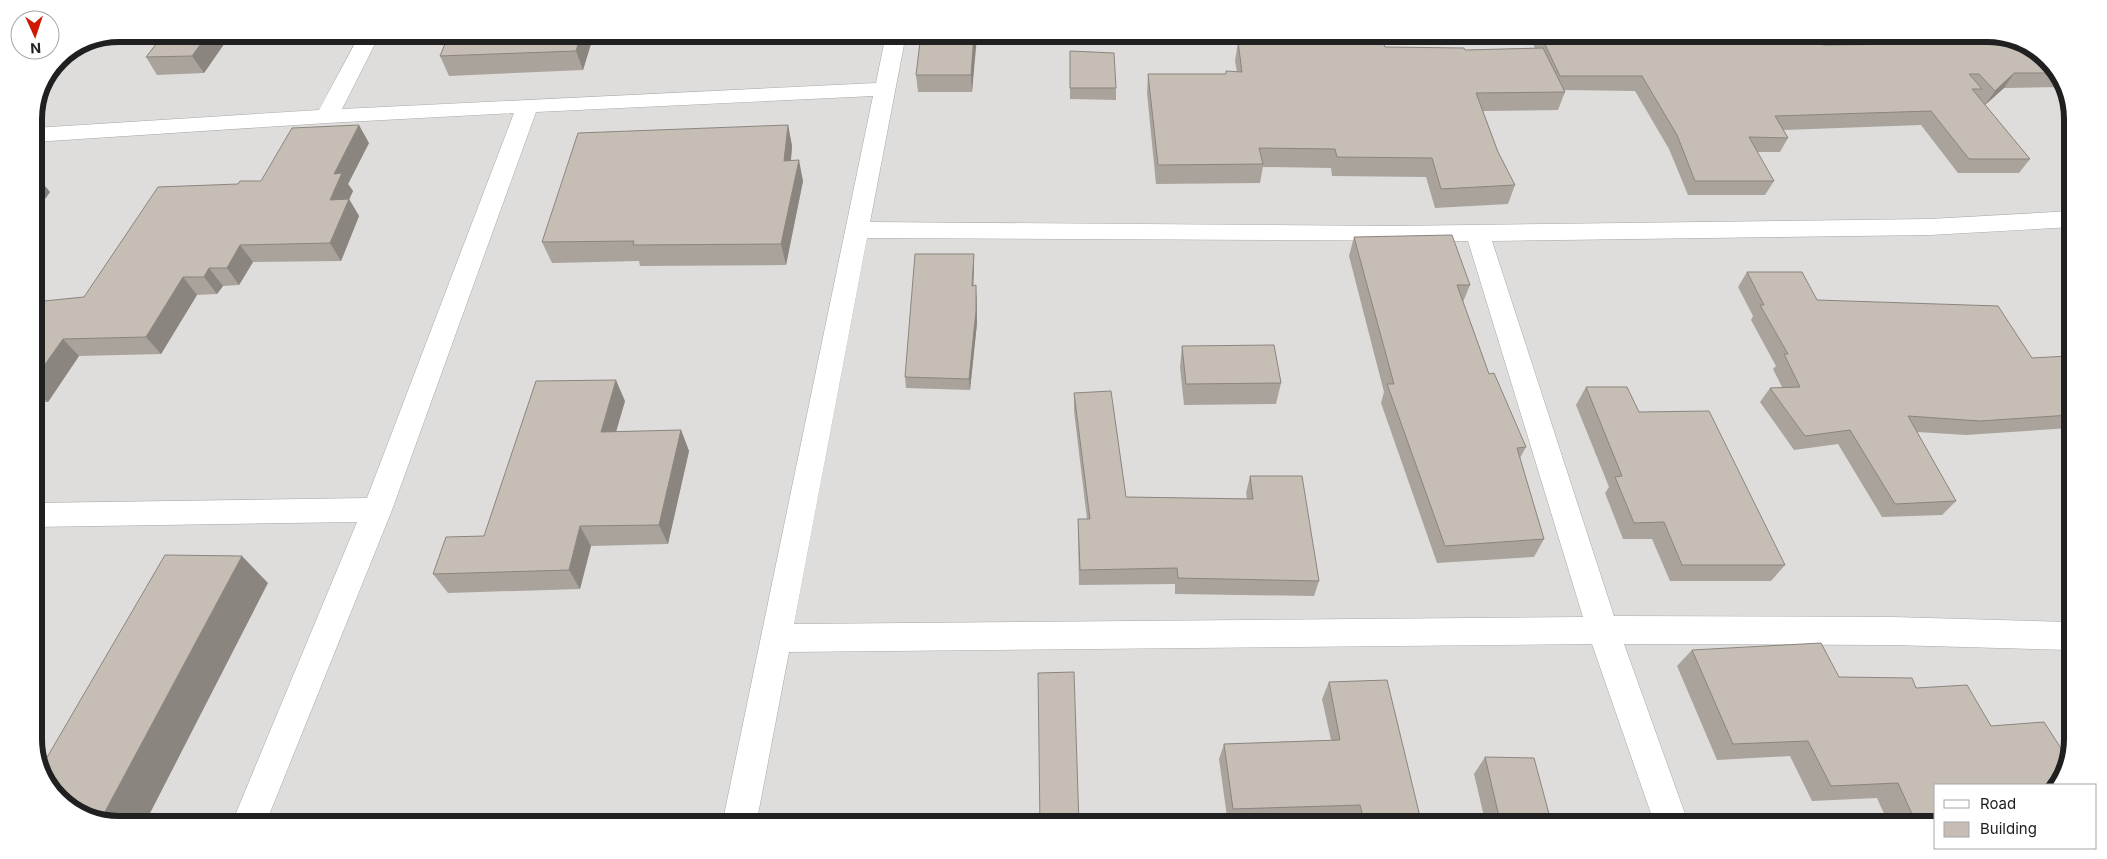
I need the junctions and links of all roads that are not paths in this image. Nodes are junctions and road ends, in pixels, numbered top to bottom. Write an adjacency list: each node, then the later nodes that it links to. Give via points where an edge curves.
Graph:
1 (365, 43): 5 (street)
2 (894, 43): 3 (street)
3 (886, 89): 4 (street); 8 (street)
4 (528, 105): 5 (street); 10 (street)
5 (327, 116): 6 (street)
6 (43, 135)
7 (2064, 219): 9 (street, via 1930,227)
8 (857, 230): 9 (street); 14 (street)
9 (1478, 232): 12 (street)
10 (377, 510): 11 (street); 15 (street)
11 (43, 515)
12 (1603, 630): 13 (street, via 1971,632); 14 (street); 17 (street)
13 (2064, 636)
14 (777, 638): 16 (street)
15 (252, 816)
16 (742, 816)
17 (1669, 816)

